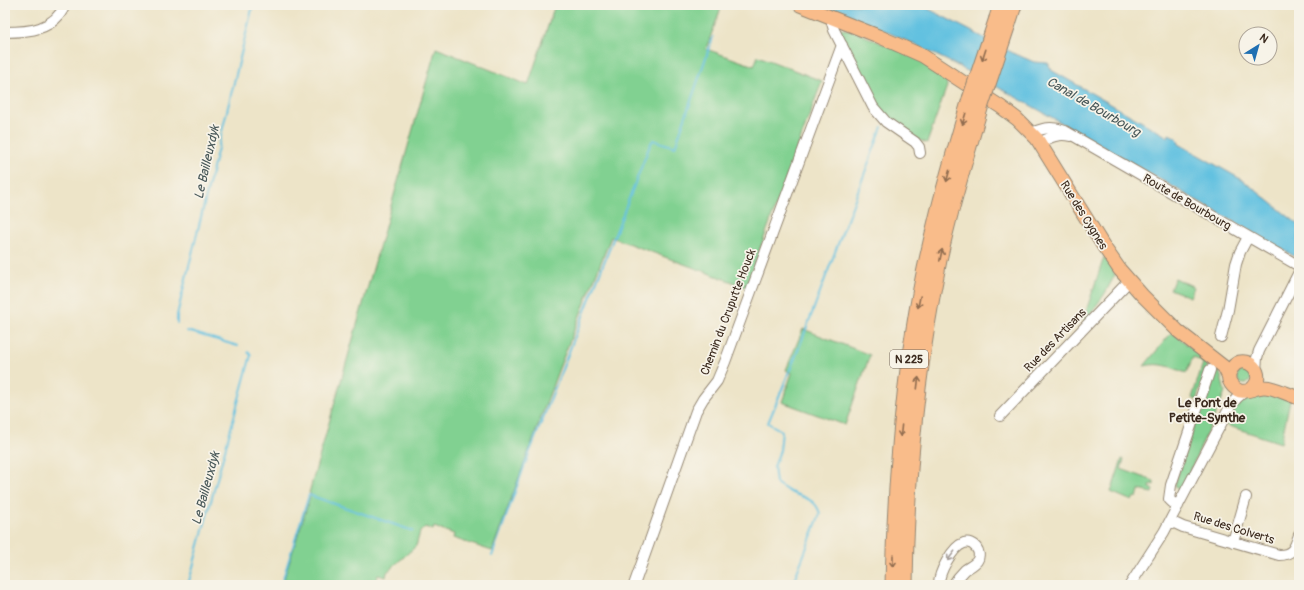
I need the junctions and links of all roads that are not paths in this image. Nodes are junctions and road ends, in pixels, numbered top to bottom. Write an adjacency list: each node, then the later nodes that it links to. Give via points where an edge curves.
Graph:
1 (65, 5): 6 (street, via 57,18 44,27 29,31)
2 (800, 5): 5 (main road)
3 (1014, 5): 4 (highway, N 225)
4 (1002, 15): 8 (highway, N 225, bridge)
5 (835, 18): 7 (street, via 833,26); 9 (main road, Rue des Cygnes, via 932,61 1001,107)
6 (5, 32)
7 (842, 45): 10 (street, via 877,112 886,122 915,142); 35 (street, Chemin du Cruputte Houck, via 725,362 717,381 696,411)
8 (975, 102): 27 (highway, N 225, one-way to 8, via 918,382 932,300); 36 (highway, N 225, one-way to 36, via 936,222 914,329 904,396 898,464)
9 (1035, 138): 11 (street, Route de Bourbourg, via 1061,135 1076,138); 14 (main road, Rue des Cygnes, via 1104,247)
10 (920, 153)
11 (1248, 237): 12 (street, Route de Bourbourg); 17 (street, via 1236,264)
12 (1299, 266)
13 (1299, 272): 15 (street)
14 (1129, 281): 16 (main road, Rue des Cygnes); 25 (street, Rue des Artisans)
15 (1293, 283): 18 (street, via 1253,352); 20 (street, via 1258,354)
16 (1142, 295): 18 (main road, Rue des Cygnes, via 1203,344 1226,359); 21 (main road, Rue des Cygnes, via 1183,335 1224,367)
17 (1221, 337)
18 (1242, 362): 20 (main road, via 1250,364); 21 (main road, via 1232,367)
19 (1210, 370): 29 (street, via 1172,484 1169,499)
20 (1257, 371): 22 (main road, via 1257,383); 23 (main road, via 1270,381)
21 (1230, 380): 22 (main road, via 1237,390); 26 (street, via 1228,397)
22 (1247, 390): 24 (main road, via 1266,387); 26 (street, via 1231,405)
23 (1299, 393)
24 (1299, 398)
25 (1000, 416)
26 (1193, 475): 29 (street)
27 (908, 491): 37 (highway, N 225); 38 (highway)
28 (1246, 498): 33 (street)
29 (1178, 506): 30 (street)
30 (1170, 521): 31 (street); 33 (street, Rue des Colverts)
31 (1164, 532): 41 (street); 42 (street, via 1156,553)
32 (1299, 535): 34 (street, Rue des Colverts)
33 (1233, 542): 34 (street, Rue des Colverts, via 1277,555)
34 (1295, 555)
35 (634, 585)
36 (893, 585)
37 (905, 585)
38 (912, 585)
39 (938, 585): 40 (street, one-way to 39, via 978,559 978,550 971,544 964,543 957,548 943,567)
40 (953, 585)
41 (1130, 585)
42 (1137, 585)

